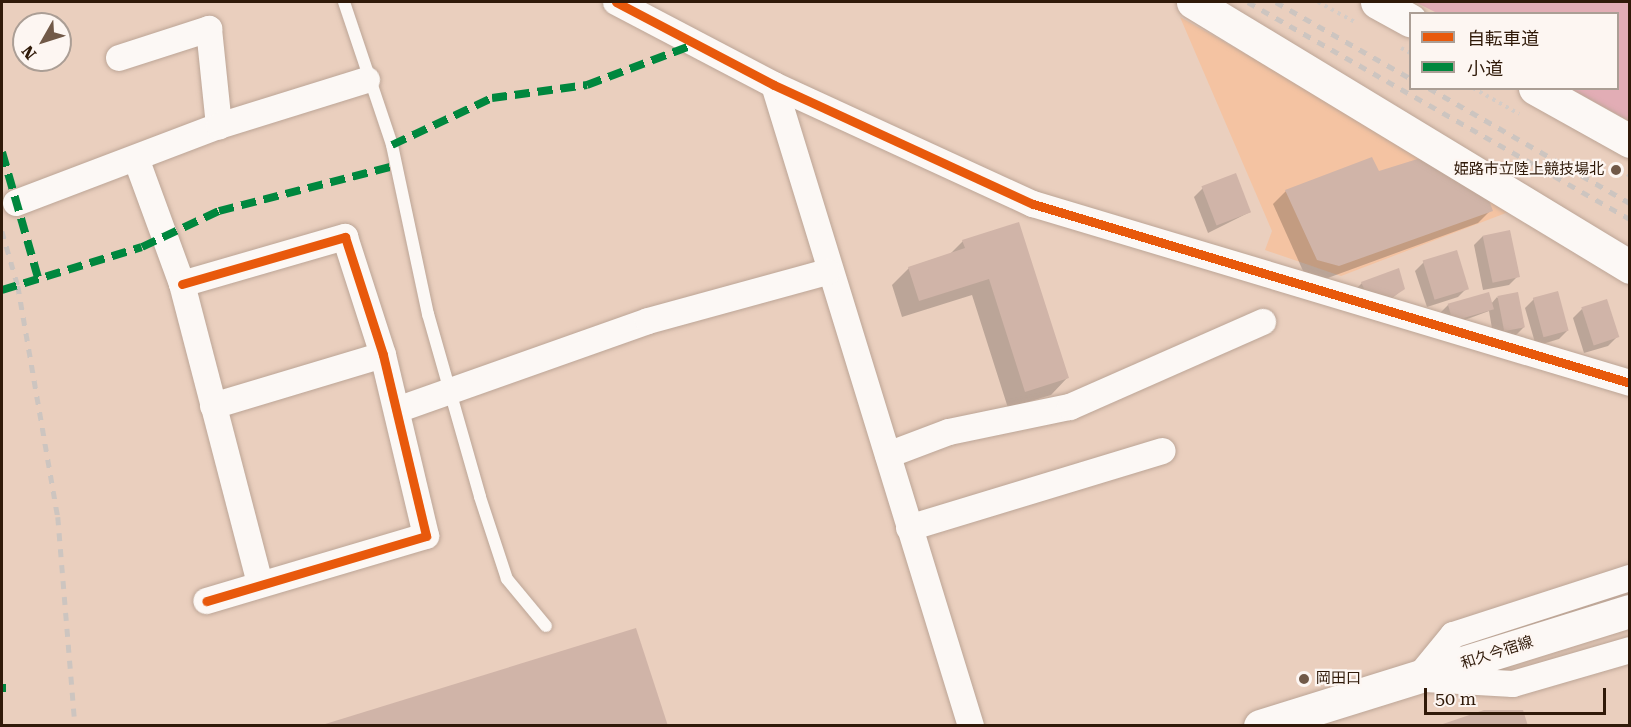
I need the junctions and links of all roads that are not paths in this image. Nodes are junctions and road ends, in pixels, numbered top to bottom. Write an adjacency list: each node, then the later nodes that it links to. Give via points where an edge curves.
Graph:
1 (344, 2): 7 (lane)
2 (616, 2): 8 (street)
3 (1193, 2): 14 (street)
4 (1377, 2): 5 (street)
5 (1409, 19)
6 (118, 58): 10 (street, via 209,29)
7 (367, 80): 10 (street); 20 (lane, via 392,145)
8 (774, 85): 15 (street); 19 (street, via 1033,204)
9 (1539, 90): 11 (street)
10 (219, 126): 12 (street)
11 (1629, 141)
12 (136, 161): 13 (street); 16 (street)
13 (16, 203)
14 (1629, 267)
15 (827, 272): 20 (street, via 648,321); 24 (street)
16 (182, 284): 18 (street, via 345,237); 21 (street)
17 (1263, 322): 24 (street, via 1070,407 949,432)
18 (382, 355): 21 (street); 22 (street)
19 (1629, 383)
20 (450, 393): 22 (street); 30 (lane, via 507,579)
21 (213, 406): 27 (street)
22 (397, 410): 27 (street, via 426,536)
23 (1162, 451): 25 (street)
24 (888, 455): 25 (street)
25 (909, 528): 33 (street)
26 (1629, 578): 32 (street, via 1453,635)
27 (260, 584): 28 (street)
28 (206, 601)
29 (1629, 611): 32 (street, 和久今宿線)
30 (546, 626)
31 (1629, 650): 32 (street, via 1512,684)
32 (1417, 679): 34 (street, 和久今宿線)
33 (971, 726)
34 (1260, 726)

